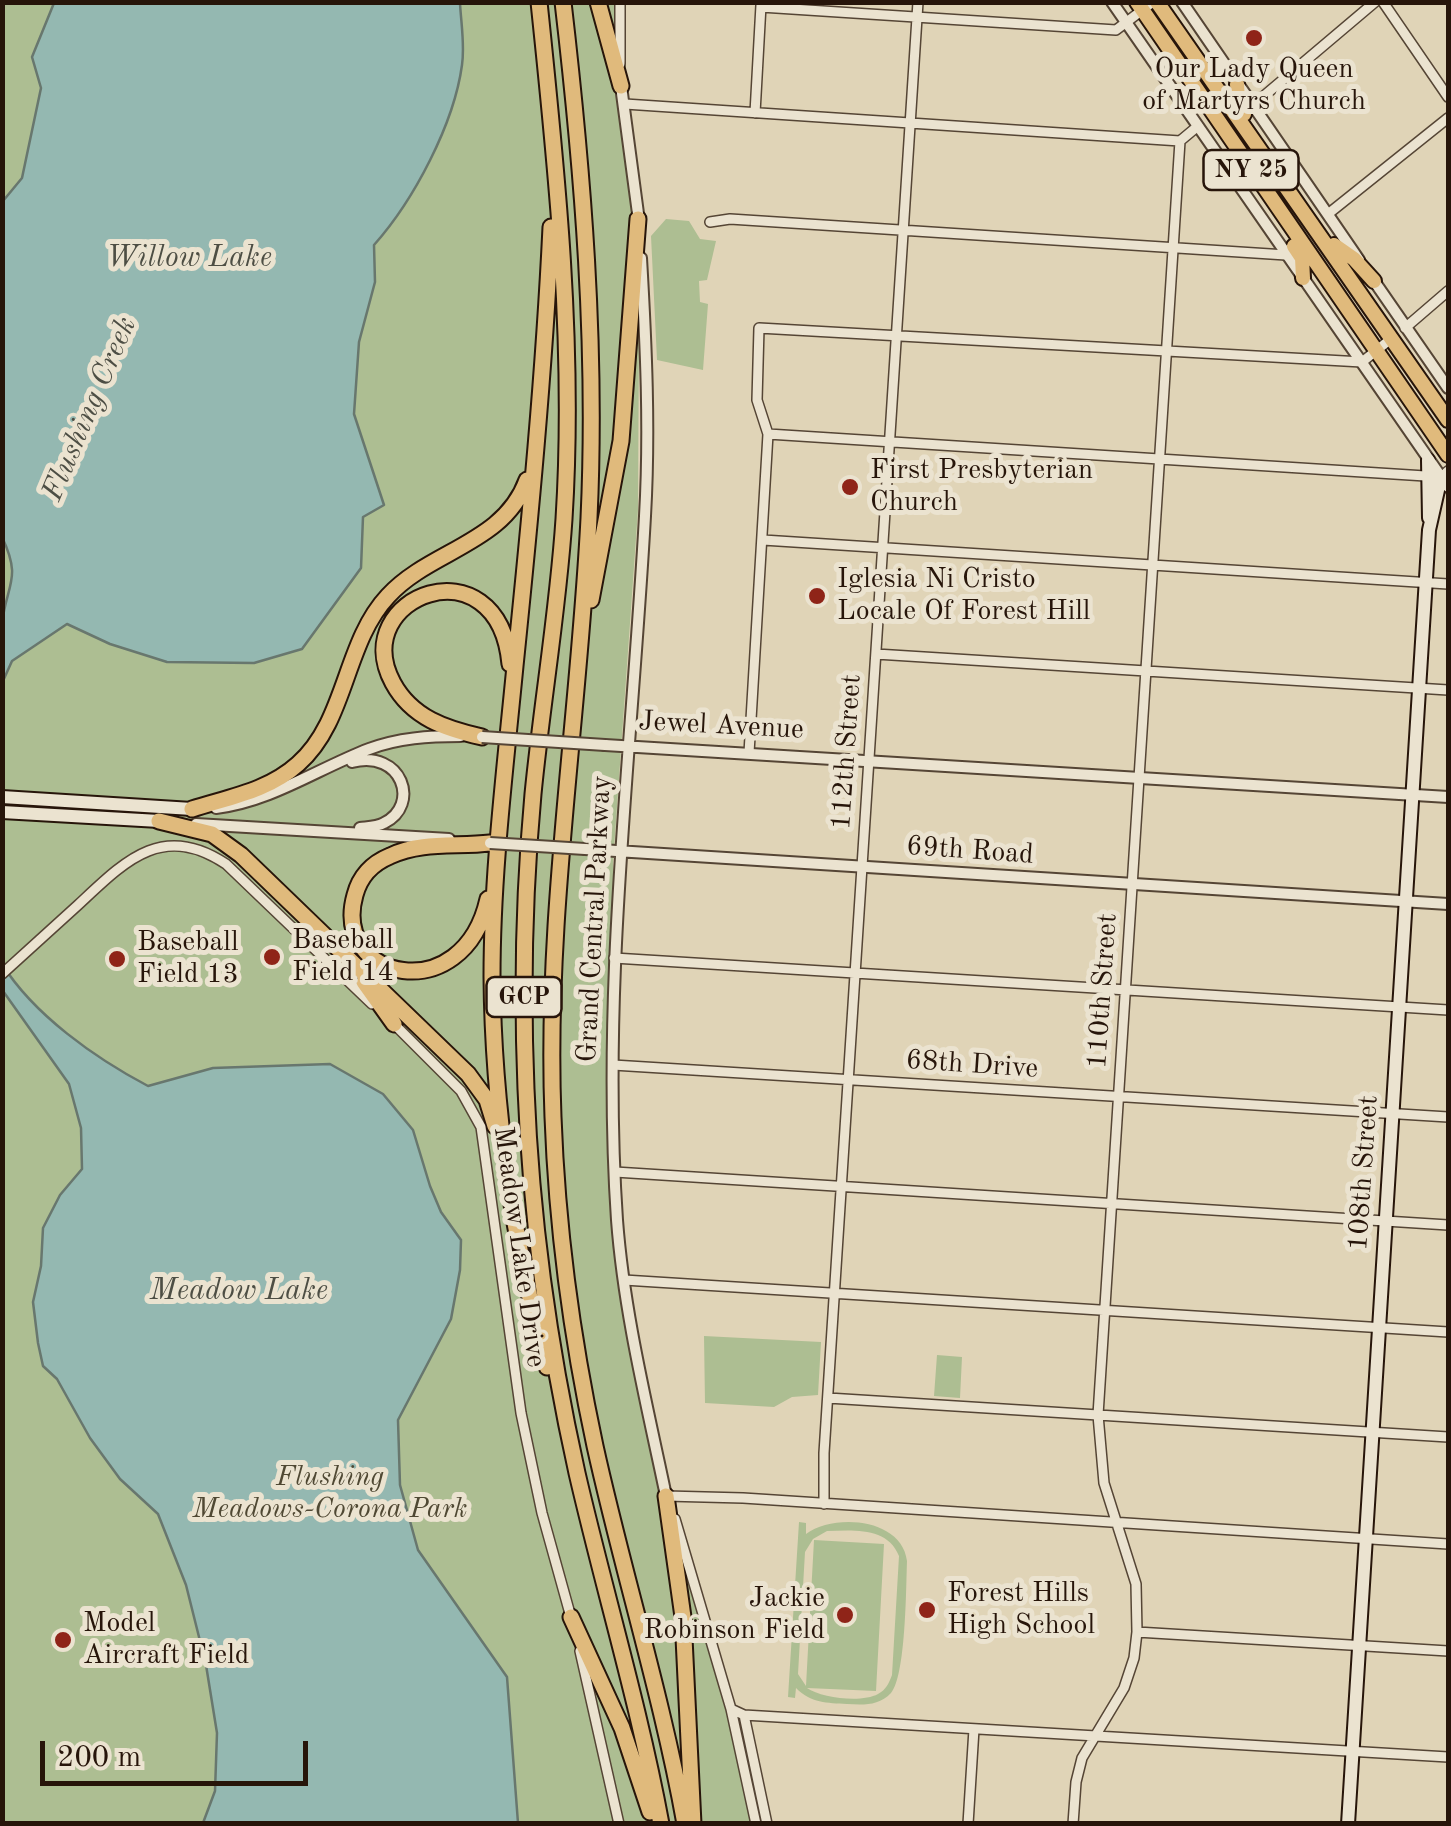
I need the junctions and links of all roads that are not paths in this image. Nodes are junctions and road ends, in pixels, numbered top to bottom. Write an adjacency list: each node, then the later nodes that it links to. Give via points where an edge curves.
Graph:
1 (539, 2): 25 (highway, GCP)
2 (563, 2): 61 (highway, Grand Central Parkway / GCP, via 591,386 589,518)
3 (598, 2): 15 (highway)
4 (620, 2): 15 (street, Grand Central Parkway)
5 (918, 2): 12 (street, 112th Street)
6 (1112, 2): 13 (street)
7 (1182, 2): 14 (street)
8 (1374, 2): 18 (street)
9 (1383, 2): 16 (street)
10 (761, 5): 12 (street); 19 (street)
11 (1147, 5): 13 (street); 24 (main road, NY 25); 26 (main road, NY 25)
12 (918, 18): 13 (street, via 1116,30); 21 (street, 112th Street)
13 (1126, 24): 22 (street)
14 (1237, 84): 18 (street); 24 (main road, via 1238,102)
15 (622, 86): 17 (street, Grand Central Parkway)
16 (1448, 97)
17 (625, 104): 19 (street); 28 (street, Grand Central Parkway)
18 (1252, 106): 27 (street)
19 (755, 113): 21 (street)
20 (1448, 118): 27 (street)
21 (910, 123): 23 (street); 31 (street, 112th Street)
22 (1198, 126): 23 (street); 33 (street)
23 (1180, 141): 32 (street, 110th Street)
24 (1265, 155): 30 (main road, NY 25)
25 (554, 158): 48 (highway); 110 (highway, GCP, via 566,453 530,826 524,1024 537,1237)
26 (1263, 188): 34 (main road, via 1302,258); 40 (main road, NY 25)
27 (1328, 214): 35 (street)
28 (638, 219): 61 (highway, via 622,441); 64 (street, Grand Central Parkway, via 645,512)
29 (710, 222): 31 (street)
30 (1316, 229): 35 (main road); 39 (main road, NY 25)
31 (904, 230): 32 (street); 38 (street, 112th Street)
32 (1173, 246): 33 (street); 41 (street, 110th Street)
33 (1286, 255): 34 (street)
34 (1303, 278): 42 (street)
35 (1374, 281): 37 (street)
36 (1448, 291): 37 (street)
37 (1405, 328): 43 (street)
38 (895, 336): 41 (street); 45 (street, via 759,328 758,400); 46 (street, 112th Street)
39 (1392, 338): 40 (street); 44 (main road, NY 25)
40 (1376, 351): 42 (street); 47 (main road, NY 25)
41 (1166, 352): 42 (street); 49 (street, 110th Street)
42 (1362, 362): 50 (street)
43 (1448, 388)
44 (1448, 420)
45 (768, 434): 46 (street); 52 (street)
46 (890, 441): 49 (street); 53 (street, 112th Street)
47 (1448, 456)
48 (535, 457): 62 (highway); 72 (highway, via 502,520 412,575 380,604 324,729 302,760 259,788)
49 (1159, 459): 51 (street); 54 (street, 110th Street)
50 (1428, 460): 51 (main road, 108th Street)
51 (1441, 477): 55 (main road, 108th Street)
52 (762, 540): 53 (street); 65 (street)
53 (882, 548): 54 (street); 57 (street, 112th Street)
54 (1152, 565): 55 (street); 58 (street, 110th Street)
55 (1426, 582): 56 (street); 59 (main road, 108th Street)
56 (1448, 584)
57 (876, 654): 58 (street); 66 (street, 112th Street)
58 (1146, 671): 59 (street); 68 (street, 110th Street)
59 (1420, 688): 60 (street); 69 (main road, 108th Street)
60 (1448, 690)
61 (574, 698): 128 (highway, Grand Central Parkway / GCP, via 552,1041 561,1220 588,1414)
62 (510, 703): 63 (highway, via 506,640 485,604 465,593 438,591 398,613 384,654 398,690 430,721); 76 (highway)
63 (482, 736): 64 (street, Jewel Avenue, bridge); 67 (street, Jewel Avenue, via 392,742)
64 (628, 746): 65 (street, Jewel Avenue); 77 (street, Grand Central Parkway)
65 (749, 752): 66 (street, Jewel Avenue)
66 (869, 760): 68 (street, Jewel Avenue); 78 (street, 112th Street)
67 (325, 769): 72 (street, Jewel Avenue, via 252,801); 75 (street, via 379,760 395,770 402,786 399,807 388,821)
68 (1139, 778): 69 (street, Jewel Avenue); 79 (street, 110th Street)
69 (1413, 795): 71 (street, Jewel Avenue); 80 (main road, 108th Street)
70 (2, 797): 72 (main road, Jewel Avenue)
71 (1448, 797)
72 (192, 809)
73 (2, 812): 74 (main road)
74 (159, 822): 75 (street); 82 (highway, via 227,844)
75 (339, 832): 76 (street)
76 (493, 849): 76 (highway, via 483,917 447,963 425,972 400,971 363,945 354,901 373,866 413,848); 77 (street, 69th Road, bridge); 97 (highway, via 494,1021)
77 (621, 852): 78 (street, 69th Road); 83 (street, Grand Central Parkway)
78 (862, 867): 79 (street, 69th Road); 84 (street, 112th Street)
79 (1132, 884): 80 (street, 69th Road); 86 (street, 110th Street)
80 (1406, 901): 81 (street, 69th Road); 87 (main road, 108th Street)
81 (1448, 904)
82 (344, 954): 89 (highway); 97 (highway, via 482,1091)
83 (614, 958): 84 (street); 90 (street, Grand Central Parkway)
84 (856, 973): 86 (street); 91 (street, 112th Street)
85 (2, 974): 89 (street, Meadow Lake Drive, via 126,861 152,848 194,848 236,872)
86 (1126, 990): 87 (street); 92 (street, 110th Street)
87 (1400, 1007): 88 (street); 93 (main road, 108th Street)
88 (1448, 1010)
89 (394, 1024): 116 (street, Meadow Lake Drive, via 461,1091 482,1126 521,1413)
90 (612, 1065): 91 (street, 68th Drive); 95 (street, Grand Central Parkway)
91 (849, 1080): 92 (street, 68th Drive); 96 (street, 112th Street)
92 (1119, 1096): 93 (street, 68th Drive); 98 (street, 110th Street)
93 (1393, 1114): 94 (street, 68th Drive); 99 (main road, 108th Street)
94 (1448, 1117)
95 (615, 1172): 96 (street); 101 (street, Grand Central Parkway)
96 (842, 1186): 98 (street); 102 (street, 112th Street)
97 (512, 1190): 110 (highway, via 534,1319)
98 (1112, 1202): 99 (street); 103 (street, 110th Street)
99 (1386, 1220): 100 (street); 104 (main road, 108th Street)
100 (1448, 1225)
101 (624, 1280): 102 (street); 111 (street, Grand Central Parkway)
102 (836, 1292): 103 (street); 106 (street, 112th Street)
103 (1105, 1309): 104 (street); 107 (street, 110th Street)
104 (1380, 1326): 105 (street); 108 (main road, 108th Street)
105 (1448, 1332)
106 (828, 1398): 107 (street); 112 (street, 112th Street)
107 (1098, 1415): 108 (street); 113 (street, 110th Street)
108 (1373, 1432): 109 (street); 114 (main road, 108th Street)
109 (1448, 1437)
110 (578, 1480): 127 (highway, GCP, via 643,1734)
111 (666, 1496): 112 (street); 120 (street, Grand Central Parkway); 129 (highway, via 683,1617)
112 (824, 1504): 113 (street)
113 (1115, 1523): 114 (street); 117 (street, 110th Street, via 1136,1584)
114 (1366, 1539): 115 (street); 118 (main road, 108th Street)
115 (1448, 1544)
116 (571, 1617): 126 (street, Meadow Lake Drive); 127 (highway)
117 (1137, 1632): 118 (street); 123 (street, 110th Street, via 1124,1688)
118 (1359, 1645): 119 (street); 124 (main road, 108th Street)
119 (1448, 1651)
120 (731, 1709): 121 (street); 130 (street, Grand Central Parkway)
121 (744, 1715): 122 (street); 131 (street)
122 (974, 1729): 123 (street); 132 (street)
123 (1092, 1736): 124 (street); 133 (street, 110th Street, via 1078,1770)
124 (1352, 1751): 125 (street); 134 (main road, 108th Street)
125 (1448, 1757)
126 (619, 1824)
127 (658, 1824)
128 (685, 1824)
129 (694, 1824)
130 (756, 1824)
131 (767, 1824)
132 (968, 1824)
133 (1073, 1824)
134 (1348, 1824)

